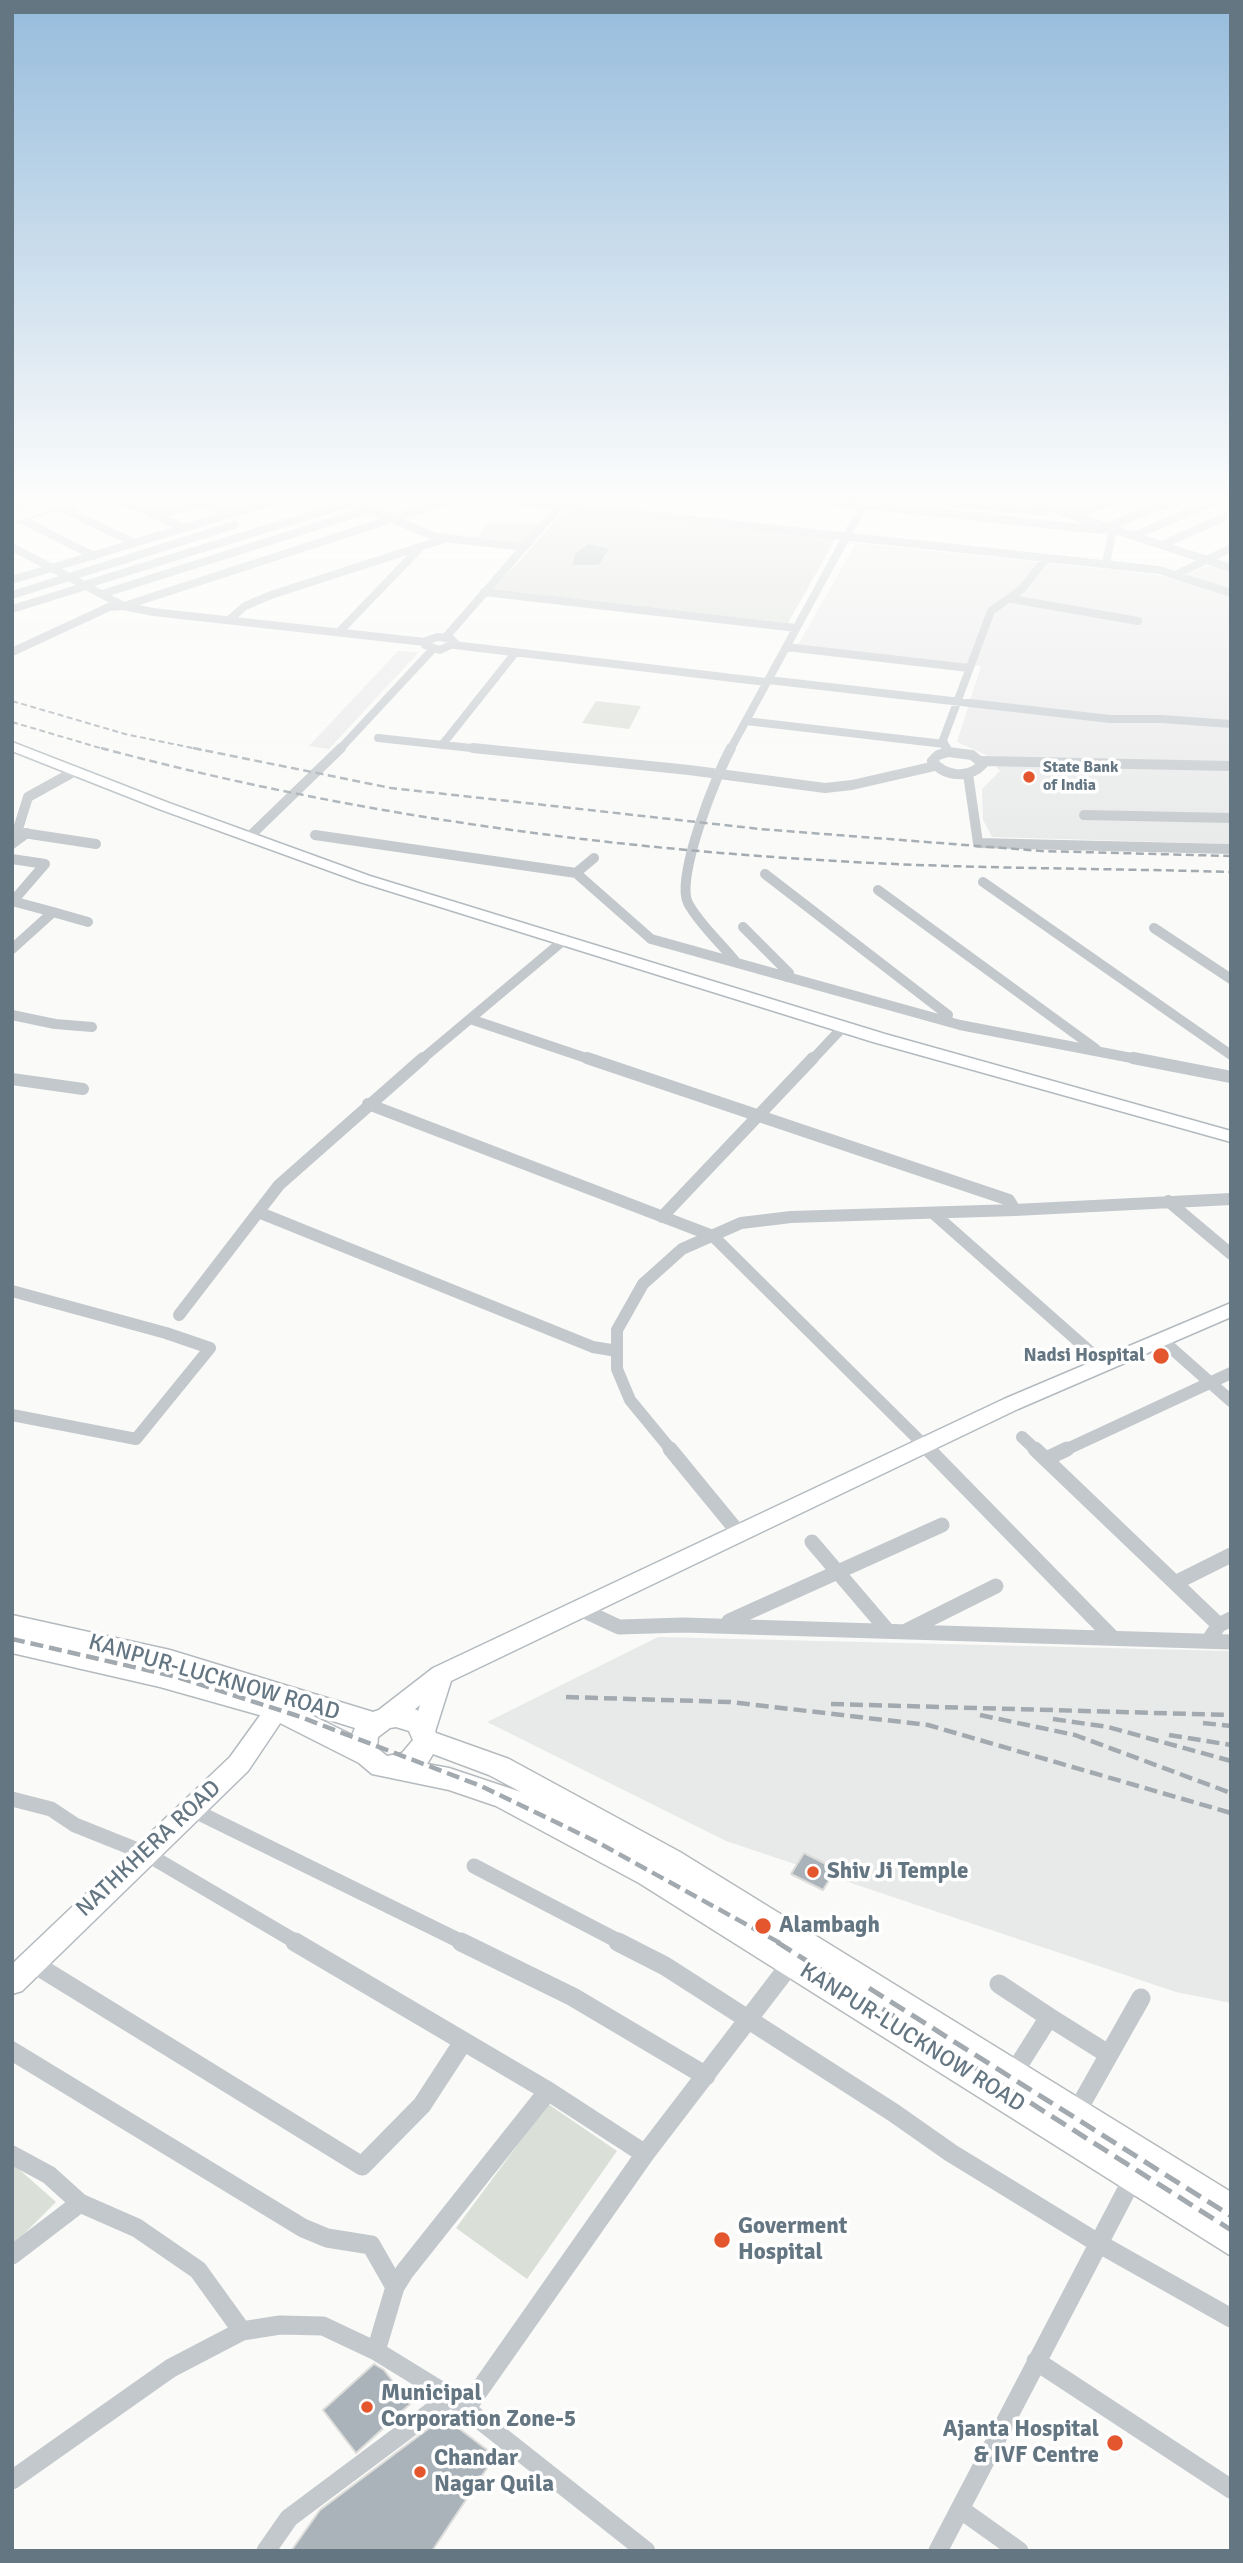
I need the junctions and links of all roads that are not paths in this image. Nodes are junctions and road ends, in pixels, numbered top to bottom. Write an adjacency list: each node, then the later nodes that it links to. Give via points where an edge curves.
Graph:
1 (78, 622): 14 (street)
2 (244, 622): 9 (street)
3 (349, 622): 9 (street)
4 (459, 622): 10 (street)
5 (741, 622): 8 (street)
6 (800, 622): 8 (street)
7 (986, 622): 16 (street)
8 (796, 628): 13 (street)
9 (339, 632): 11 (street)
10 (445, 638): 11 (street); 12 (street)
11 (429, 645): 12 (street, via 445,649); 35 (street, via 322,768)
12 (454, 645): 15 (street)
13 (786, 647): 16 (street); 17 (street)
14 (12, 652)
15 (515, 653): 17 (street); 22 (street)
16 (970, 668): 18 (street)
17 (767, 681): 18 (street); 18 (street); 19 (street)
18 (956, 703): 20 (street, via 1110,719); 24 (street, via 943,740)
19 (746, 721): 24 (street); 29 (street)
20 (1231, 724)
21 (378, 738): 22 (street)
22 (442, 745): 29 (street)
23 (12, 746): 28 (street)
24 (946, 748): 25 (street); 26 (street, via 934,757)
25 (982, 761): 27 (street); 30 (street, via 982,768)
26 (935, 766): 29 (street, via 844,789); 30 (street, via 949,773)
27 (1231, 766)
28 (75, 771): 33 (street, via 28,797 17,832); 35 (street)
29 (717, 774): 52 (street, via 685,877 687,901)
30 (968, 774): 38 (street, via 978,842)
31 (1084, 815): 32 (street)
32 (1231, 818)
33 (26, 834): 36 (street); 37 (street)
34 (315, 835): 41 (street)
35 (249, 837): 50 (street, via 365,879)
36 (12, 844)
37 (96, 844)
38 (1231, 849)
39 (594, 858): 41 (street)
40 (13, 860): 45 (street, via 45,864)
41 (576, 873): 52 (street, via 651,939)
42 (765, 874): 57 (street, via 948,1015)
43 (983, 882): 61 (street)
44 (878, 890): 60 (street)
45 (12, 901): 46 (street)
46 (53, 912): 47 (street); 51 (street)
47 (88, 922)
48 (743, 927): 53 (street, via 789,973)
49 (1154, 928): 54 (street)
50 (564, 940): 56 (street); 59 (street)
51 (12, 949)
52 (736, 963): 53 (street)
53 (787, 977): 57 (street)
54 (1231, 979)
55 (12, 1015): 58 (street)
56 (470, 1019): 65 (street); 66 (street)
57 (946, 1021): 60 (street)
58 (92, 1027)
59 (843, 1027): 66 (street); 67 (street)
60 (1097, 1051): 62 (street)
61 (1231, 1055)
62 (1231, 1077)
63 (12, 1079): 64 (street)
64 (83, 1089)
65 (368, 1104): 71 (street, via 279,1185); 73 (street)
66 (760, 1114): 70 (street, via 1009,1200); 73 (street)
67 (1231, 1137)
68 (1231, 1199): 69 (street)
69 (1168, 1201): 70 (street); 75 (street)
70 (1015, 1210): 72 (street)
71 (258, 1212): 78 (street); 80 (street, via 593,1347)
72 (933, 1213): 74 (street, via 791,1217 741,1223); 81 (street)
73 (662, 1217): 74 (street)
74 (713, 1236): 80 (street, via 682,1249 643,1284 617,1330); 87 (street)
75 (1231, 1254)
76 (12, 1292): 85 (street, via 210,1349 136,1439)
77 (1231, 1308): 79 (street)
78 (179, 1315)
79 (1161, 1339): 81 (street); 83 (street)
80 (617, 1351): 90 (street, via 617,1368 630,1400)
81 (1104, 1364): 87 (street)
82 (1231, 1373): 83 (street)
83 (1210, 1382): 84 (street); 88 (street)
84 (1231, 1401)
85 (12, 1416)
86 (1022, 1437): 88 (street)
87 (924, 1445): 90 (street); 102 (street)
88 (1046, 1459): 94 (street)
89 (942, 1525): 93 (street)
90 (738, 1532): 96 (street)
91 (812, 1542): 93 (street)
92 (1231, 1555): 94 (street)
93 (837, 1572): 99 (street, via 729,1621); 100 (street)
94 (1175, 1583): 97 (street)
95 (996, 1586): 101 (street)
96 (578, 1608): 99 (street, via 619,1628); 106 (street)
97 (1225, 1622): 103 (street)
98 (12, 1625): 108 (main road, KANPUR-LUCKNOW ROAD, via 170,1660)
99 (727, 1626): 100 (street)
100 (888, 1632): 101 (street)
101 (904, 1632): 102 (street)
102 (1113, 1638): 103 (street)
103 (1208, 1641): 104 (street)
104 (1231, 1642)
105 (12, 1643): 107 (main road, KANPUR-LUCKNOW ROAD)
106 (441, 1675): 108 (street); 109 (street)
107 (277, 1710): 110 (main road, KANPUR-LUCKNOW ROAD); 113 (street, NATHKHERA ROAD, via 239,1764)
108 (382, 1720): 109 (main road, via 410,1718); 110 (main road, via 363,1742)
109 (425, 1735): 111 (main road, via 420,1754); 126 (main road, KANPUR-LUCKNOW ROAD, via 499,1767 670,1861)
110 (367, 1755): 111 (main road, via 382,1766)
111 (396, 1766): 117 (main road, KANPUR-LUCKNOW ROAD, via 505,1797 649,1874)
112 (12, 1799): 114 (street, via 51,1809 75,1825)
113 (193, 1810): 114 (street, NATHKHERA ROAD); 127 (street, via 573,1997)
114 (145, 1853): 116 (street, NATHKHERA ROAD); 123 (street)
115 (474, 1866): 122 (street, via 665,1966)
116 (31, 1962): 118 (street, NATHKHERA ROAD); 123 (street, via 362,2166 422,2105)
117 (792, 1962): 122 (street); 132 (main road, KANPUR-LUCKNOW ROAD)
118 (12, 1982)
119 (999, 1984): 121 (street)
120 (1141, 1998): 125 (street)
121 (1049, 2017): 125 (street); 126 (street)
122 (748, 2020): 127 (street); 136 (street)
123 (463, 2042): 128 (street)
124 (12, 2051): 138 (street, via 303,2228 327,2238 371,2245)
125 (1108, 2054): 129 (street)
126 (1013, 2074): 129 (main road, KANPUR-LUCKNOW ROAD)
127 (706, 2076): 130 (street)
128 (548, 2091): 130 (street); 138 (street)
129 (1076, 2113): 132 (main road, KANPUR-LUCKNOW ROAD)
130 (645, 2154): 143 (street)
131 (12, 2155): 133 (street, via 49,2175)
132 (1139, 2167): 134 (main road, KANPUR-LUCKNOW ROAD); 135 (main road, KANPUR-LUCKNOW ROAD); 136 (street)
133 (80, 2203): 137 (street); 140 (street, via 137,2228 198,2270)
134 (1231, 2210)
135 (1231, 2240)
136 (1098, 2243): 139 (street); 142 (street)
137 (12, 2255)
138 (395, 2287): 141 (street)
139 (1231, 2318)
140 (242, 2331): 141 (street, via 280,2325 323,2326); 144 (street, via 171,2368)
141 (376, 2351): 143 (street)
142 (1036, 2361): 145 (street); 146 (street)
143 (459, 2403): 147 (street, via 289,2518); 148 (street)
144 (12, 2480)
145 (1231, 2489)
146 (960, 2509): 149 (street); 150 (street)
147 (266, 2551)
148 (646, 2551)
149 (938, 2551)
150 (1019, 2551)

